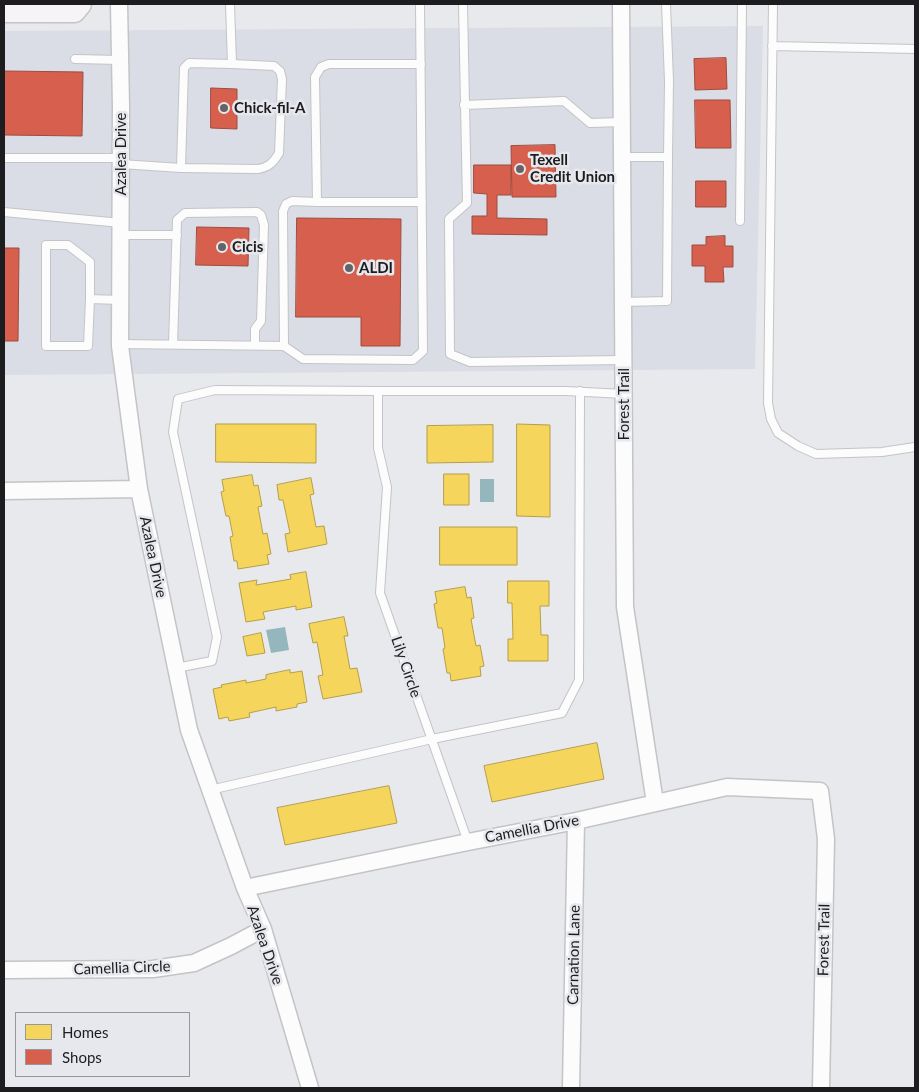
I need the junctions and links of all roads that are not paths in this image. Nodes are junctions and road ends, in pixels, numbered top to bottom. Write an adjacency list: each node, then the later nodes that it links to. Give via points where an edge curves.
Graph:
1 (80, 4): 10 (main road, via 74,11)
2 (119, 4): 14 (street, Azalea Drive)
3 (230, 4): 15 (lane)
4 (420, 4): 16 (lane)
5 (463, 4): 17 (lane)
6 (621, 4): 18 (street, Forest Trail)
7 (666, 4): 20 (lane)
8 (742, 4): 27 (lane)
9 (773, 4): 11 (lane)
10 (4, 12)
11 (772, 46): 12 (lane); 41 (lane, via 768,403 771,419 778,433 816,454 882,452)
12 (915, 48)
13 (75, 59): 14 (lane)
14 (120, 60): 22 (street, Azalea Drive)
15 (232, 64): 23 (lane, via 189,63 184,68); 23 (lane, via 274,66 280,71 279,153 267,167 258,169)
16 (421, 64): 24 (lane, via 329,64 321,67 315,77); 25 (lane)
17 (464, 104): 18 (lane, via 564,101 590,123); 37 (lane, via 467,203 449,219 450,354 470,362)
18 (622, 122): 19 (street, Forest Trail)
19 (622, 157): 20 (lane); 32 (street, Forest Trail)
20 (668, 157): 32 (lane, via 667,301)
21 (4, 158): 22 (lane)
22 (121, 161): 23 (lane); 28 (street, Azalea Drive)
23 (181, 168)
24 (317, 202): 25 (lane); 36 (lane, via 292,201 283,211)
25 (422, 202): 36 (lane, via 423,350 418,357 414,360 303,359)
26 (4, 212): 28 (lane)
27 (740, 221)
28 (120, 229): 29 (lane); 31 (street, Azalea Drive)
29 (177, 235): 34 (lane); 35 (lane, via 177,220 185,213 257,212 261,215 264,225 261,321 254,330)
30 (90, 299): 30 (lane, via 90,262 68,245 46,245 46,346 88,346); 31 (lane)
31 (120, 300): 33 (street, Azalea Drive)
32 (623, 302): 37 (street, Forest Trail)
33 (120, 344): 34 (lane); 42 (street, Azalea Drive)
34 (172, 344): 35 (lane)
35 (255, 345): 36 (lane)
36 (284, 346)
37 (624, 360): 40 (street, Forest Trail)
38 (378, 391): 39 (lane); 44 (lane, via 215,390 178,398 172,432 218,637 212,661); 45 (lane, Lily Circle, via 378,448 387,487 380,593)
39 (580, 391): 40 (lane); 45 (lane, via 579,680 562,713)
40 (624, 394): 48 (street, Forest Trail, via 625,607)
41 (915, 447)
42 (139, 489): 43 (street); 44 (street, Azalea Drive)
43 (4, 491)
44 (176, 668): 46 (street, Azalea Drive, via 189,730)
45 (432, 739): 46 (lane); 50 (lane, Lily Circle)
46 (210, 790): 51 (street, Azalea Drive)
47 (820, 791): 48 (street, Camellia Drive, via 727,788); 56 (street, Forest Trail, via 826,839)
48 (655, 802): 49 (street, Camellia Drive)
49 (576, 821): 50 (street, Camellia Drive); 55 (street, Carnation Lane)
50 (468, 842): 51 (street, Camellia Drive)
51 (245, 888): 52 (street, Azalea Drive)
52 (262, 929): 53 (street, Camellia Circle, via 194,963 153,969); 54 (street, Azalea Drive)
53 (4, 970)
54 (310, 1088)
55 (572, 1088)
56 (821, 1088)

